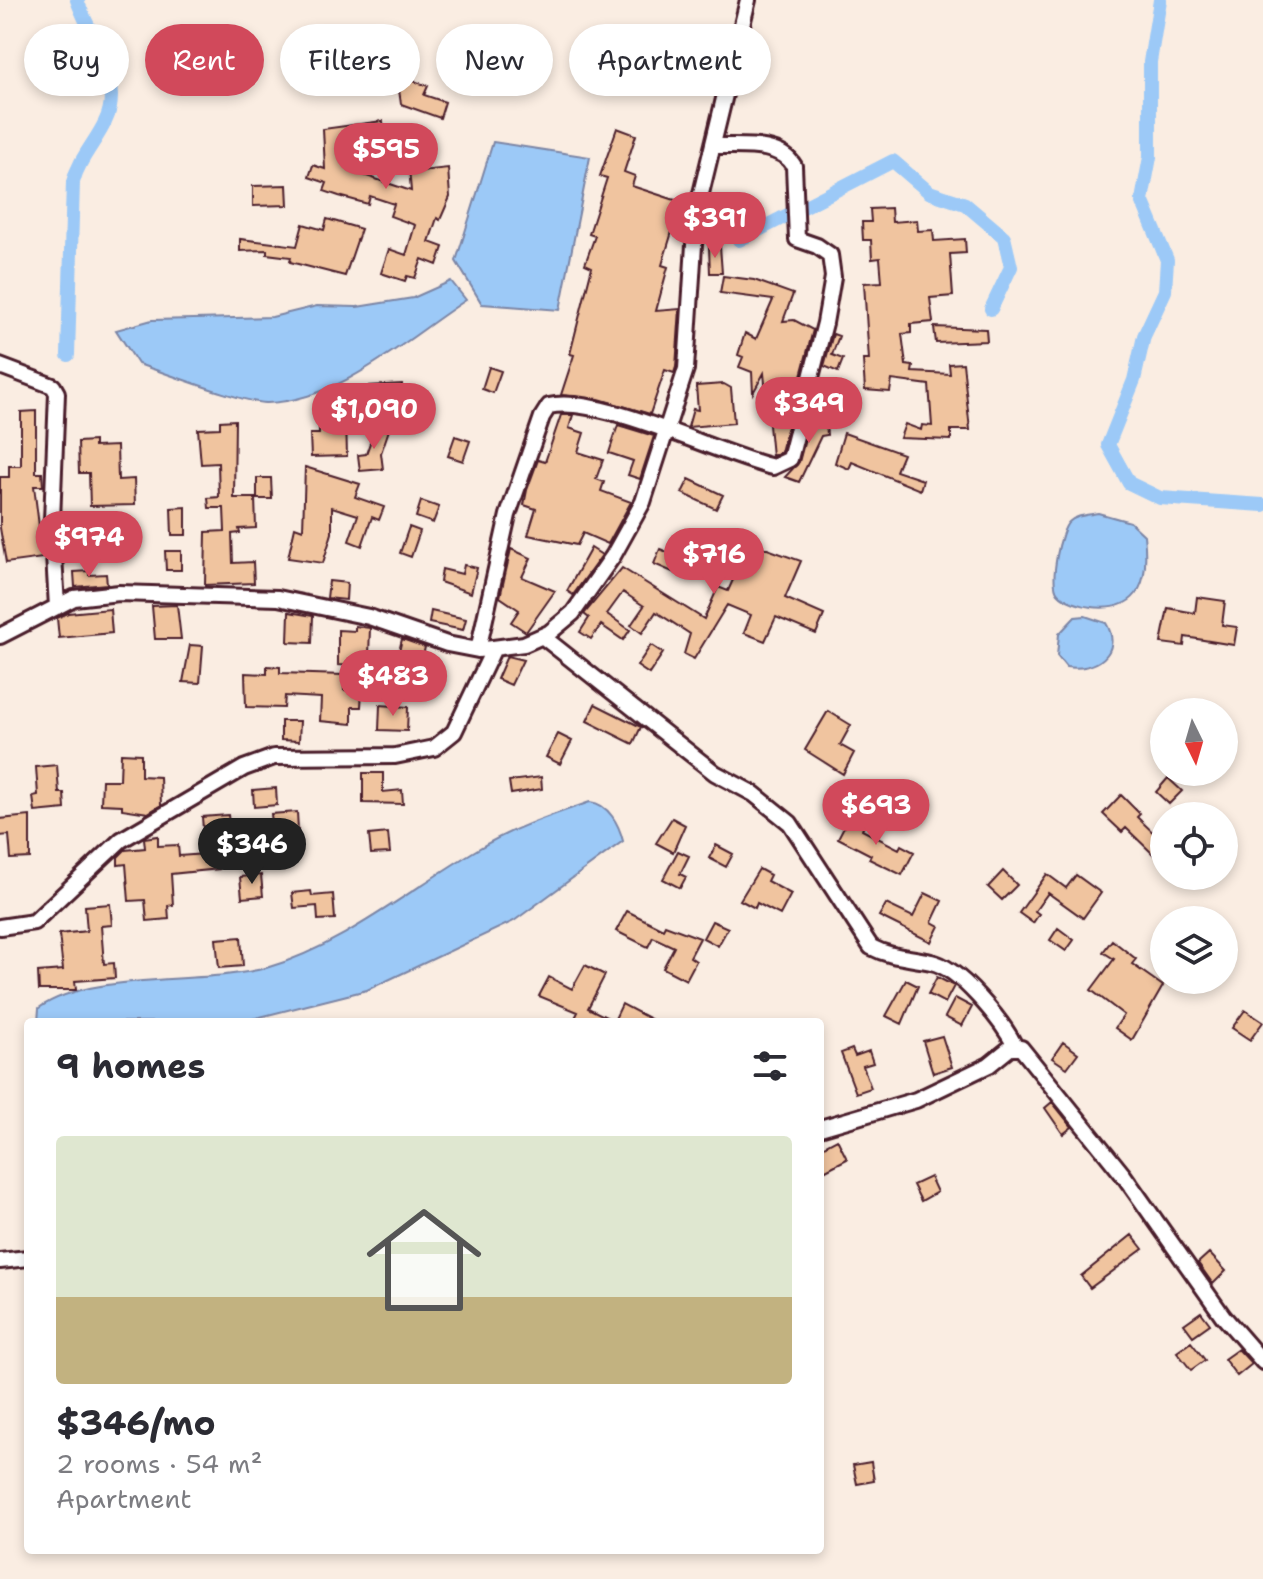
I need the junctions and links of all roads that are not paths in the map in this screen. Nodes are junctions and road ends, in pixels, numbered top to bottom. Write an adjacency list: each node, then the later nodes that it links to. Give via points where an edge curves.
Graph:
1 (748, 0): 2 (street)
2 (713, 146): 4 (street, via 696,214 686,369); 4 (street, via 788,156 794,166 797,239 830,255 833,277 790,459 773,467)
3 (0, 366): 5 (street, via 53,386 57,393 52,521)
4 (663, 430): 7 (street, via 643,502 613,556 573,613); 9 (street, via 572,403 549,406 508,515)
5 (57, 607): 6 (street); 9 (street, via 74,598 119,593 278,598 357,614)
6 (0, 636)
7 (542, 636): 8 (street); 11 (street, via 715,773 754,794 790,823 871,947 888,956 942,965 983,1002)
8 (494, 648): 9 (street); 10 (street, via 454,732 434,748 395,756 274,757 244,768 121,840 34,922)
9 (478, 650)
10 (0, 927)
11 (1015, 1046): 12 (street, via 989,1065 916,1100); 15 (street, via 1026,1051 1067,1102 1223,1316)
12 (824, 1127)
13 (24, 1258): 14 (street)
14 (0, 1261)
15 (1263, 1362)

